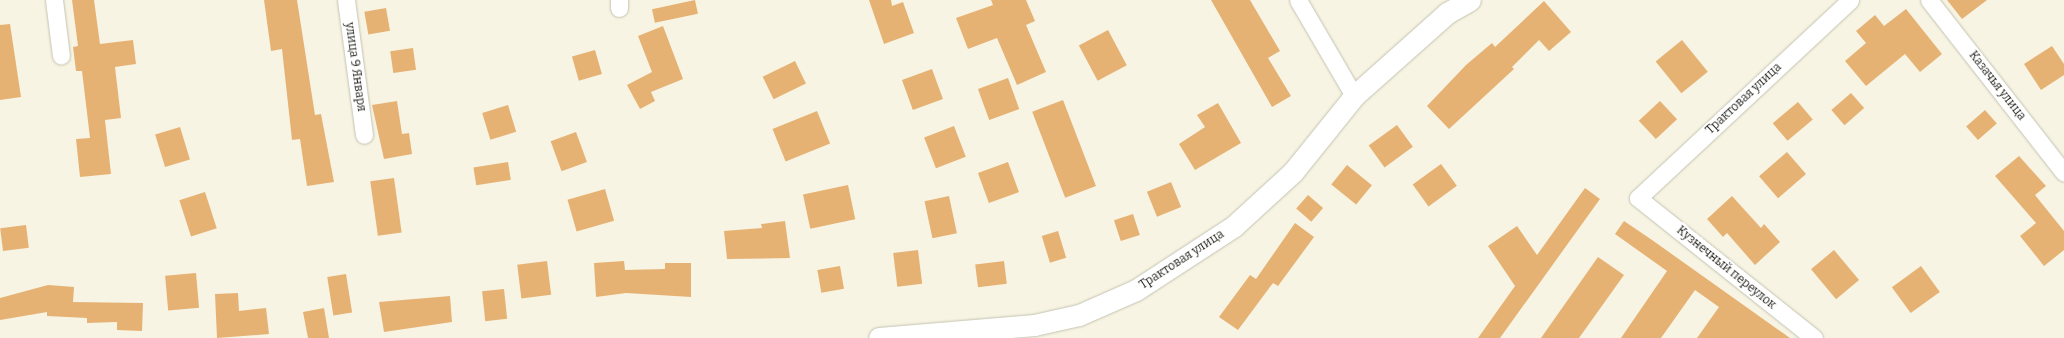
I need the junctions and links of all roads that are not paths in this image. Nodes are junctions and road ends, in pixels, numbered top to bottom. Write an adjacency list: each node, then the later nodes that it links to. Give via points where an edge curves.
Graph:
1 (54, 0): 7 (street)
2 (346, 0): 9 (street, улица 9 Января)
3 (1298, 0): 8 (street)
4 (1470, 0): 8 (street, Трактовая улица, via 1447,13)
5 (1850, 0): 11 (street, Трактовая улица)
6 (1929, 0): 10 (street, Казачья улица)
7 (61, 56)
8 (1354, 96): 12 (street, Трактовая улица, via 1293,172 1234,226 1136,290)
9 (364, 135)
10 (2064, 173)
11 (1638, 198): 14 (street, Кузнечный переулок)
12 (1035, 332): 13 (street, Трактовая улица)
13 (879, 338)
14 (1814, 338)

